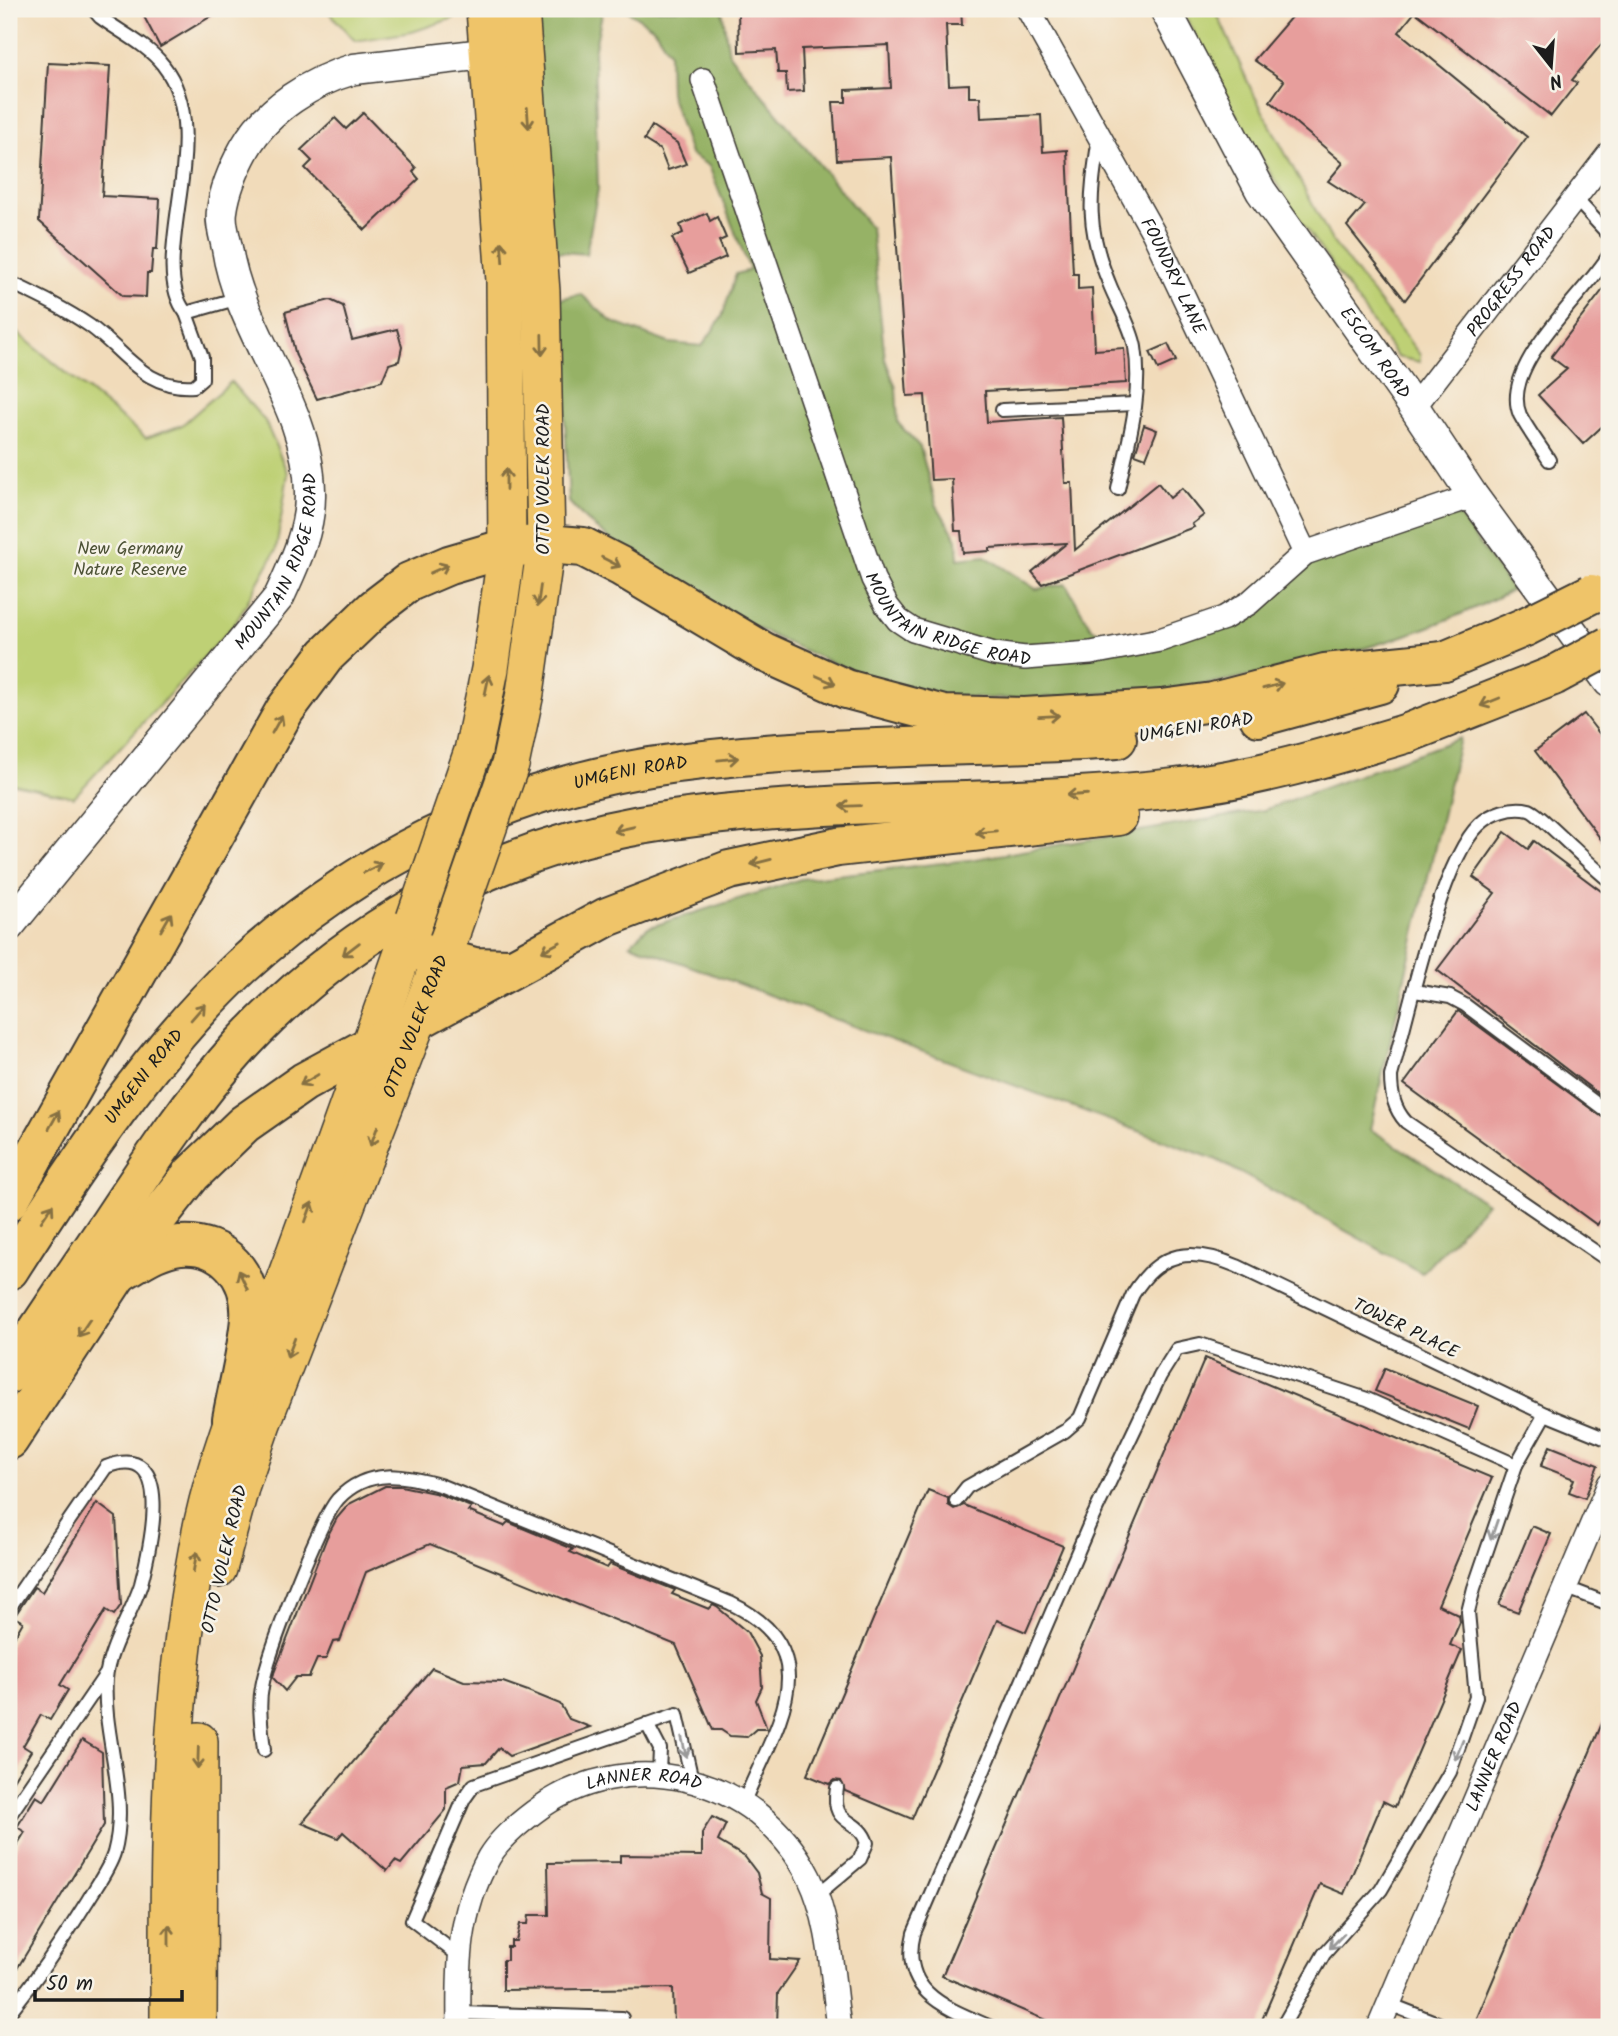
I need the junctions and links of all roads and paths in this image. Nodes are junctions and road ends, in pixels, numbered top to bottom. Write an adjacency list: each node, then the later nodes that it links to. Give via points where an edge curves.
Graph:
1 (93, 9): 16 (lane, via 162,63 174,80 186,142 172,277 177,302)
2 (485, 9): 7 (main road, OTTO VOLEK ROAD)
3 (520, 9): 6 (main road, OTTO VOLEK ROAD)
4 (1028, 9): 9 (street, FOUNDRY LANE)
5 (1166, 9): 18 (street, ESCOM ROAD, via 1261,191)
6 (523, 50): 7 (street, MOUNTAIN RIDGE ROAD); 23 (main road, OTTO VOLEK ROAD, one-way to 23, via 541,292)
7 (487, 53): 15 (street, MOUNTAIN RIDGE ROAD, via 330,76 277,110 254,132 230,175 221,214); 24 (main road, OTTO VOLEK ROAD, one-way to 7, via 505,281)
8 (703, 80): 25 (street, MOUNTAIN RIDGE ROAD, via 873,579 898,620 913,630 994,654 1025,658 1091,653 1160,640 1224,618 1249,603)
9 (1100, 134): 17 (lane, via 1089,203 1091,224 1097,252 1134,344); 25 (street, FOUNDRY LANE, via 1154,234)
10 (1609, 154): 11 (street, PROGRESS ROAD)
11 (1576, 198): 12 (lane); 18 (street, PROGRESS ROAD)
12 (1609, 235)
13 (1609, 256): 20 (lane, via 1533,354 1518,386 1520,414)
14 (9, 282): 16 (lane, via 90,327 163,385 194,386 202,379 202,357)
15 (239, 298): 16 (lane); 32 (street, MOUNTAIN RIDGE ROAD, via 305,452 310,493 300,553 278,597)
16 (186, 313)
17 (1135, 404): 19 (lane); 21 (lane)
18 (1414, 407): 22 (street, ESCOM ROAD)
19 (1002, 410)
20 (1549, 460)
21 (1118, 489)
22 (1473, 496): 25 (street, MOUNTAIN RIDGE ROAD); 29 (street, ESCOM ROAD)
23 (547, 544): 24 (highway); 28 (highway, one-way to 28, via 583,547 764,652 846,689 944,715 1024,717 1162,709 1213,702 1325,673); 34 (main road, OTTO VOLEK ROAD, one-way to 34, bridge, via 510,765)
24 (506, 548): 33 (main road, OTTO VOLEK ROAD, one-way to 24, bridge, via 473,751 490,669); 40 (highway, one-way to 24, via 285,710 326,655 409,582)
25 (1305, 553)
26 (1600, 589): 28 (highway, bridge)
27 (1609, 646): 30 (highway, one-way to 30, bridge, via 1553,676)
28 (1444, 661): 42 (highway, UMGENI ROAD, one-way to 28, via 125,1102 239,969 363,873 475,816 558,789 649,768 795,752 1037,744 1191,729 1344,696)
29 (1609, 682)
30 (1408, 733): 35 (highway, one-way to 35, via 1364,757 1159,809 1079,822 838,847 729,870 617,913); 44 (highway, one-way to 44, via 1318,760 1178,788 813,807 639,826 534,853 445,889 375,930 290,998 244,1042 151,1161)
31 (1609, 880): 36 (lane, via 1536,813 1507,809 1485,820 1472,832 1450,875)
32 (9, 926)
33 (410, 933): 34 (highway); 38 (main road, OTTO VOLEK ROAD)
34 (447, 942): 35 (highway, via 474,967); 37 (main road, OTTO VOLEK ROAD)
35 (511, 968): 37 (highway)
36 (1415, 991): 39 (lane, via 1450,997 1465,1005); 41 (lane, via 1391,1076 1401,1116)
37 (419, 1022): 38 (highway); 71 (main road, OTTO VOLEK ROAD, one-way to 71, via 262,1423 226,1534 201,1684)
38 (368, 1046): 43 (highway, one-way to 43, via 304,1082 244,1124 192,1174 140,1240); 46 (main road, OTTO VOLEK ROAD, one-way to 38)
39 (1609, 1113)
40 (9, 1201)
41 (1609, 1261)
42 (9, 1270)
43 (122, 1271): 46 (highway, one-way to 43, via 250,1318 248,1290 238,1269 211,1248 181,1245 163,1249); 47 (highway, one-way to 47)
44 (9, 1374)
45 (1545, 1414): 48 (lane, TOWER PLACE); 49 (lane); 51 (lane, TOWER PLACE, via 1237,1266 1208,1254 1187,1254 1161,1263 1144,1276 1080,1418 967,1487)
46 (232, 1419): 70 (main road, OTTO VOLEK ROAD, one-way to 46, via 169,1840 178,1672 203,1521)
47 (9, 1440)
48 (1609, 1440)
49 (1516, 1465): 73 (lane, via 1354,1395 1200,1345 1177,1349 1090,1523 914,1933 909,1954 914,1976 943,2006); 74 (lane, one-way to 74, via 1468,1612 1476,1696 1450,1772 1381,1890 1324,1954)
50 (1609, 1484): 52 (street, LANNER ROAD)
51 (956, 1501)
52 (1567, 1588): 53 (lane); 65 (street, LANNER ROAD)
53 (1609, 1604)
54 (9, 1608): 55 (lane, via 106,1466 122,1460 143,1468 156,1496 141,1583)
55 (107, 1674): 62 (lane); 66 (lane, via 105,1695 119,1794 113,1856 57,1949)
56 (647, 1724): 58 (lane, via 660,1749); 59 (lane, one-way to 59, via 677,1714); 64 (lane, via 474,1784 412,1920)
57 (264, 1751): 61 (lane, via 261,1688 324,1522 339,1499 358,1486 380,1476 405,1474 730,1604 756,1616 778,1637 790,1665 786,1700)
58 (659, 1773): 59 (street, LANNER ROAD); 64 (street, LANNER ROAD, via 586,1782 556,1795 518,1824 490,1855 474,1888)
59 (692, 1780): 61 (street, LANNER ROAD)
60 (837, 1788): 63 (lane, via 834,1804 838,1813 867,1843 860,1859)
61 (743, 1804): 63 (street, LANNER ROAD, via 770,1824 794,1853)
62 (9, 1816)
63 (816, 1896): 72 (street, LANNER ROAD)
64 (458, 1955): 68 (street, LANNER ROAD)
65 (1389, 2004): 69 (lane); 75 (street, LANNER ROAD)
66 (9, 2013)
67 (622, 2018): 68 (lane)
68 (459, 2020)
69 (1440, 2024)
70 (169, 2027)
71 (198, 2027)
72 (839, 2027)
73 (991, 2027)
74 (1282, 2027)
75 (1379, 2027)

